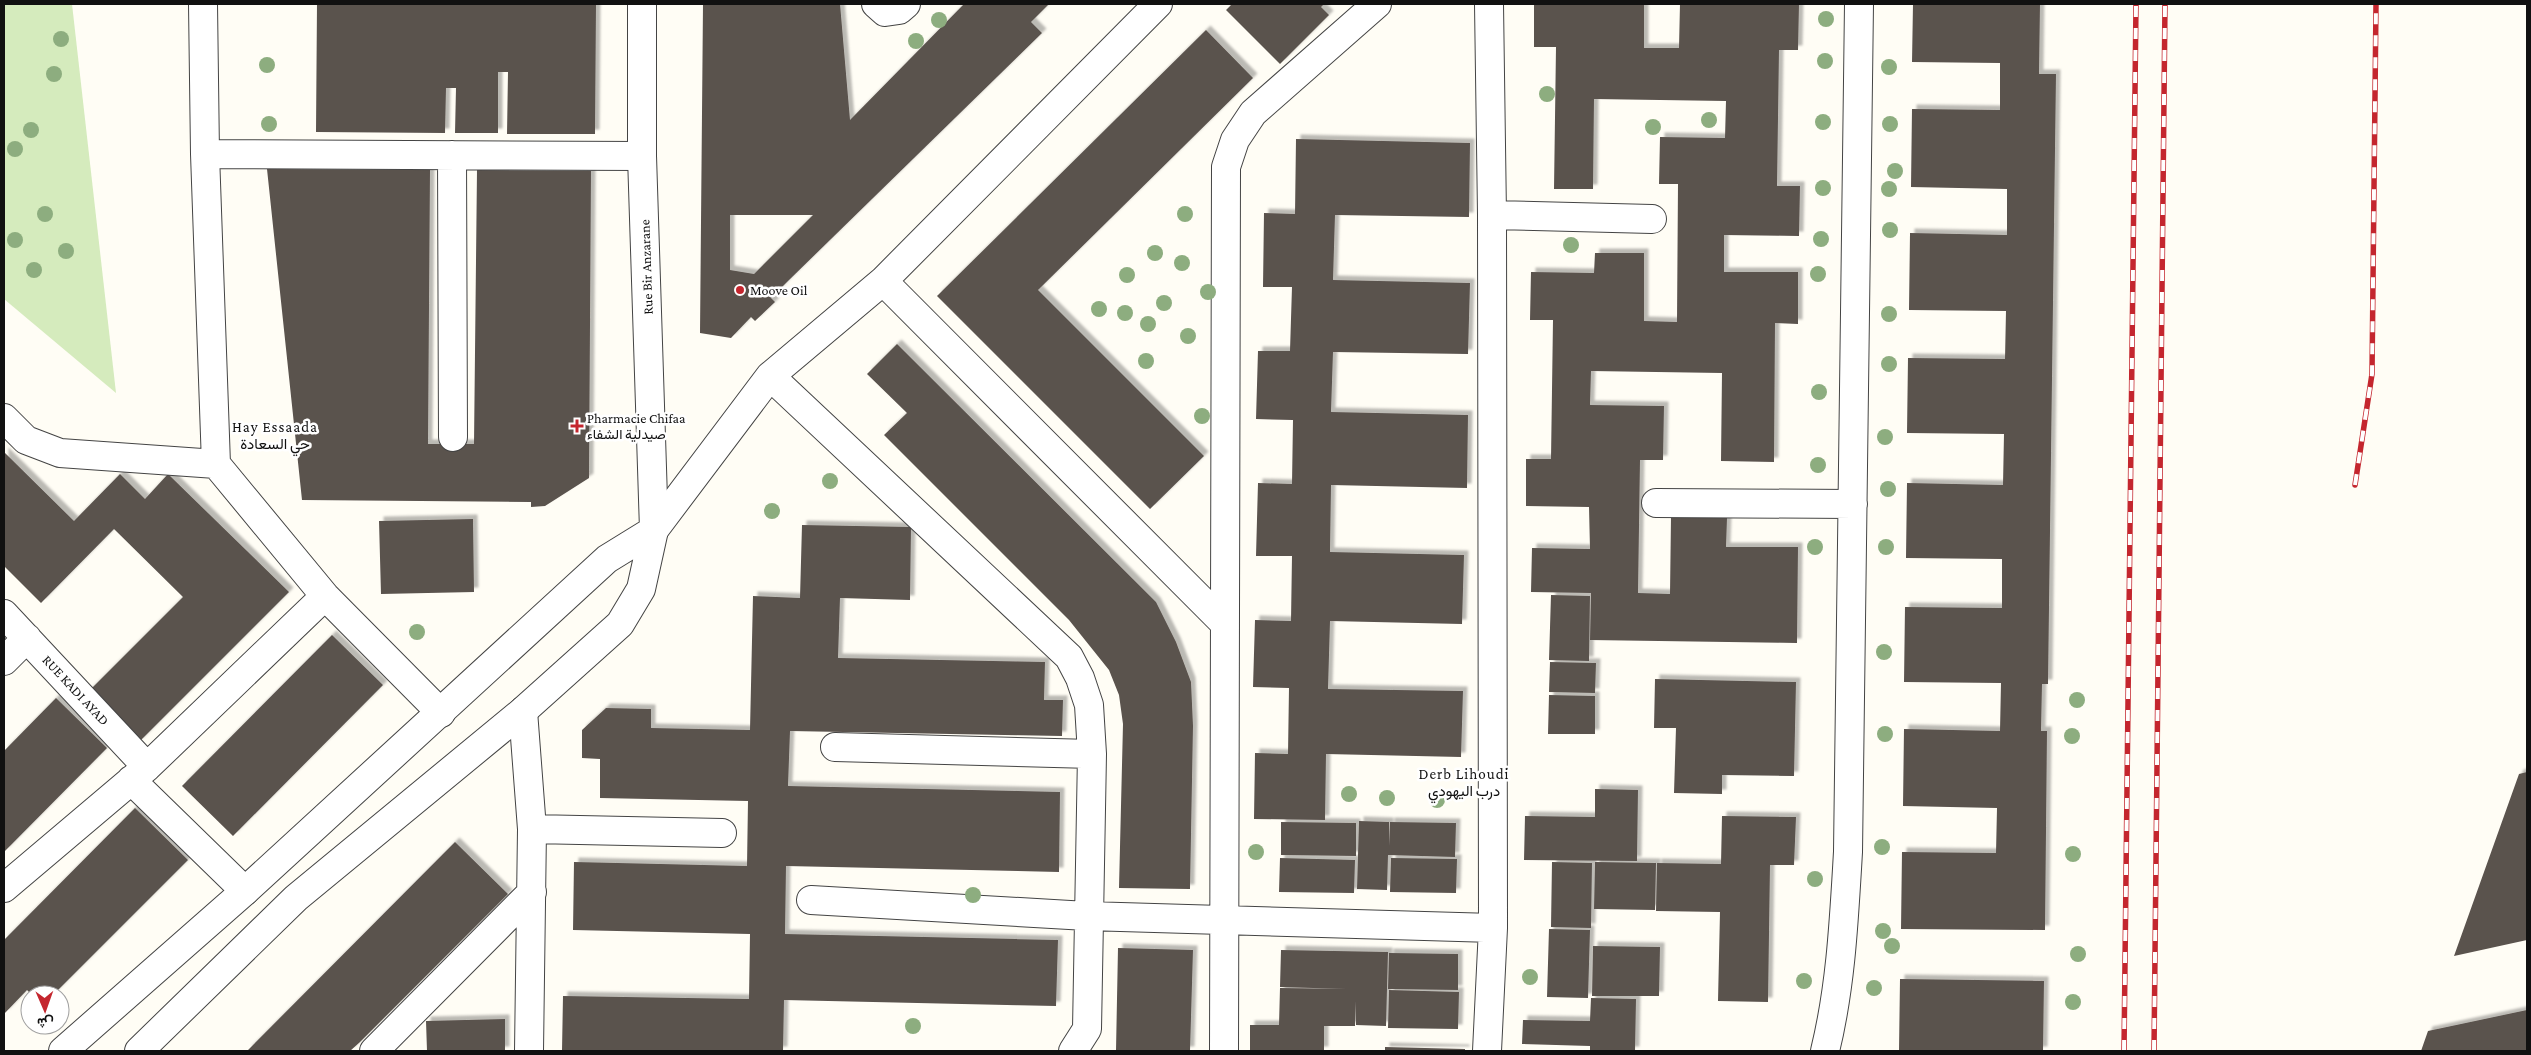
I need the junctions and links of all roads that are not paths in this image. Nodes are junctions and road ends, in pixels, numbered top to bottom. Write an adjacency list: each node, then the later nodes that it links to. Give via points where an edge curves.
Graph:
1 (202, 4): 9 (street)
2 (642, 4): 11 (street, Rue Bir Anzarane)
3 (876, 4): 4 (street, via 885,12 899,10)
4 (906, 4)
5 (1158, 4): 14 (street)
6 (1378, 4): 24 (street, via 1253,113 1235,140 1226,167)
7 (1489, 4): 12 (street)
8 (1859, 4): 20 (street)
9 (205, 154): 10 (street); 18 (street)
10 (452, 155): 11 (street); 17 (street)
11 (642, 156): 21 (street, Rue Bir Anzarane)
12 (1492, 215): 13 (street); 40 (street)
13 (1652, 219)
14 (882, 280): 15 (street); 24 (street)
15 (770, 376): 21 (street); 30 (street, via 1069,657 1090,704)
16 (4, 418): 18 (street, via 26,440 60,453)
17 (453, 437)
18 (216, 464): 22 (street)
19 (1656, 503): 20 (street)
20 (1853, 504): 50 (street, via 1848,852 1843,943 1832,1025)
21 (654, 530): 27 (street, via 641,589 620,624); 28 (street, via 607,559)
22 (325, 596): 28 (street); 31 (street)
23 (4, 614): 25 (street, RUE KADI AYAD)
24 (1225, 624): 39 (street)
25 (27, 638): 26 (street); 31 (street, RUE KADI AYAD)
26 (4, 661)
27 (523, 710): 32 (street); 44 (street, via 296,898)
28 (441, 713): 35 (street)
29 (835, 746): 30 (street)
30 (1092, 754): 38 (street)
31 (139, 773): 34 (street); 35 (street, RUE KADI AYAD)
32 (532, 829): 33 (street); 36 (street)
33 (722, 833)
34 (4, 888)
35 (245, 892): 43 (street)
36 (532, 892): 41 (street); 47 (street)
37 (811, 900): 38 (street)
38 (1087, 916): 39 (street); 42 (street, via 1087,1029)
39 (1224, 919): 40 (street); 48 (street)
40 (1493, 928): 49 (street)
41 (404, 1022): 45 (street); 46 (street)
42 (1081, 1047)
43 (63, 1051)
44 (139, 1051)
45 (374, 1051)
46 (405, 1051)
47 (529, 1051)
48 (1224, 1051)
49 (1487, 1051)
50 (1825, 1051)

